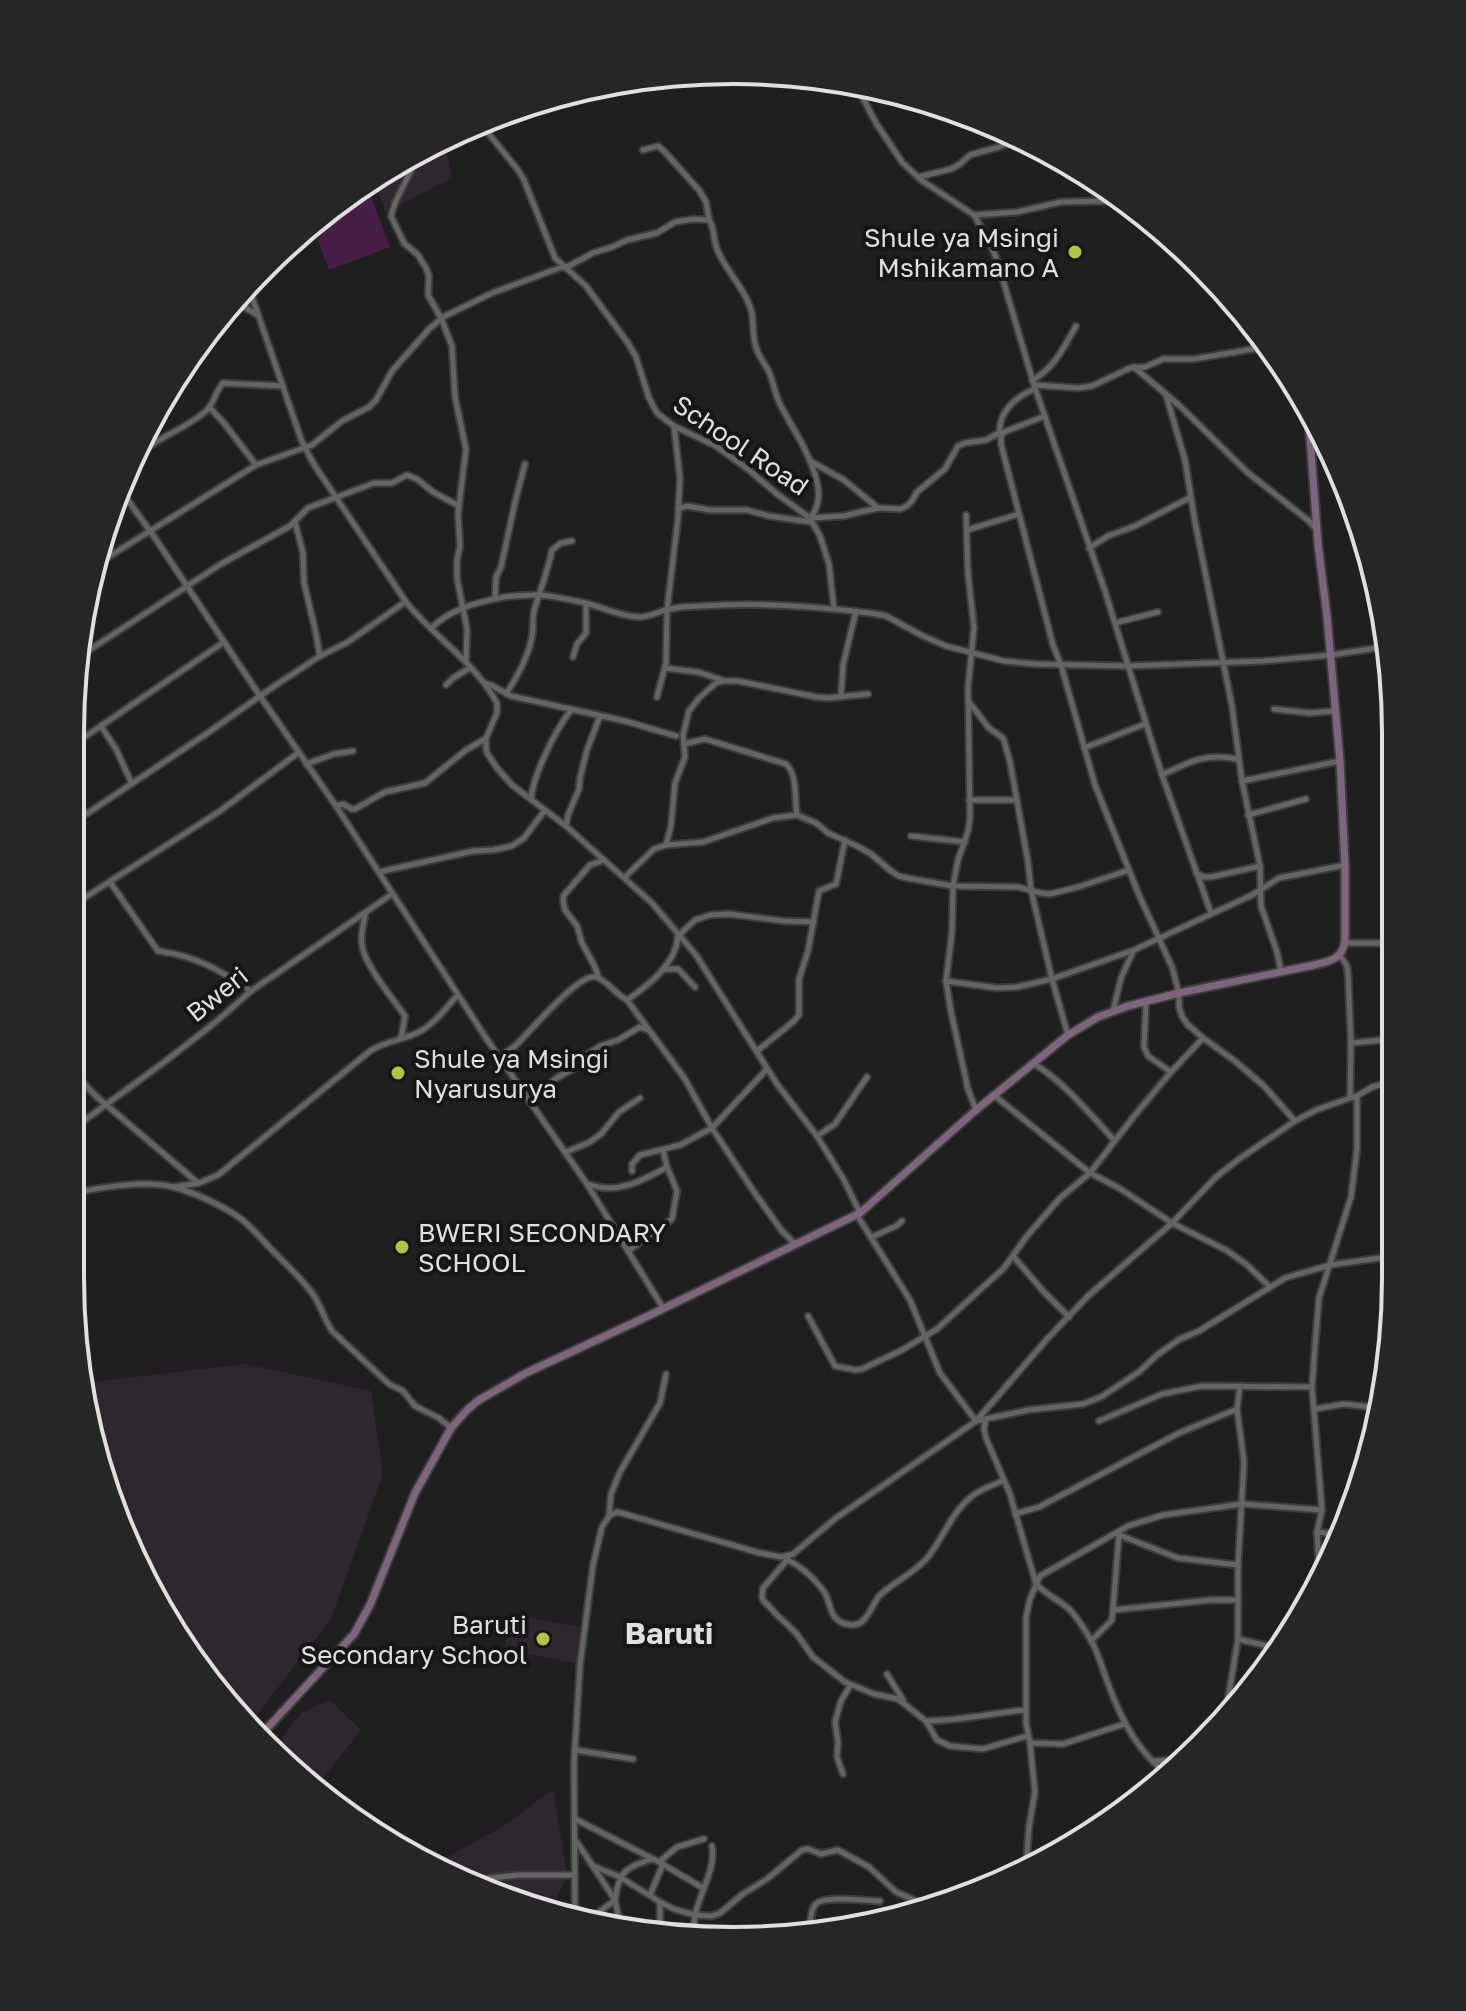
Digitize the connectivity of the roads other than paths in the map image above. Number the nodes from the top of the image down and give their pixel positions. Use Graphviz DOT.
graph roads {
  1 [pos="862,97"];
  2 [pos="487,132"];
  3 [pos="1006,145"];
  4 [pos="643,150"];
  5 [pos="411,170"];
  6 [pos="918,177"];
  7 [pos="1105,201"];
  8 [pos="974,215"];
  9 [pos="709,220"];
  10 [pos="564,268"];
  11 [pos="252,298"];
  12 [pos="244,307"];
  13 [pos="257,314"];
  14 [pos="441,318"];
  15 [pos="1076,326"];
  16 [pos="1256,349"];
  17 [pos="1134,367"];
  18 [pos="1034,385"];
  19 [pos="283,386"];
  20 [pos="1166,395"];
  21 [pos="210,408"];
  22 [pos="1045,416"];
  23 [pos="674,426"];
  24 [pos="1000,434"];
  25 [pos="1310,437"];
  26 [pos="151,445"];
  27 [pos="305,448"];
  28 [pos="809,460"];
  29 [pos="525,464"];
  30 [pos="256,465"];
  31 [pos="1191,497"];
  32 [pos="335,498"];
  33 [pos="127,500"];
  34 [pos="459,506"];
  35 [pos="878,508"];
  36 [pos="678,509"];
  37 [pos="1019,514"];
  38 [pos="966,515"];
  39 [pos="811,520"];
  40 [pos="295,522"];
  41 [pos="966,530"];
  42 [pos="1317,530"];
  43 [pos="151,532"];
  44 [pos="572,541"];
  45 [pos="1089,548"];
  46 [pos="108,557"];
  47 [pos="186,586"];
  48 [pos="539,595"];
  49 [pos="495,599"];
  50 [pos="406,602"];
  51 [pos="586,604"];
  52 [pos="463,608"];
  53 [pos="834,609"];
  54 [pos="667,610"];
  55 [pos="856,611"];
  56 [pos="1158,612"];
  57 [pos="1115,623"];
  58 [pos="431,629"];
  59 [pos="224,642"];
  60 [pos="1376,648"];
  61 [pos="90,650"];
  62 [pos="970,653"];
  63 [pos="1331,655"];
  64 [pos="320,656"];
  65 [pos="573,657"];
  66 [pos="1223,661"];
  67 [pos="468,665"];
  68 [pos="1061,665"];
  69 [pos="1127,666"];
  70 [pos="665,668"];
  71 [pos="723,681"];
  72 [pos="484,683"];
  73 [pos="446,685"];
  74 [pos="506,694"];
  75 [pos="868,694"];
  76 [pos="260,696"];
  77 [pos="657,697"];
  78 [pos="841,697"];
  79 [pos="969,701"];
  80 [pos="571,709"];
  81 [pos="1274,709"];
  82 [pos="1334,711"];
  83 [pos="600,716"];
  84 [pos="1145,724"];
  85 [pos="101,726"];
  86 [pos="676,736"];
  87 [pos="84,738"];
  88 [pos="486,738"];
  89 [pos="684,744"];
  90 [pos="1084,748"];
  91 [pos="353,751"];
  92 [pos="298,753"];
  93 [pos="1238,759"];
  94 [pos="1340,761"];
  95 [pos="306,764"];
  96 [pos="1162,775"];
  97 [pos="1242,781"];
  98 [pos="132,784"];
  99 [pos="1306,799"];
  100 [pos="531,800"];
  101 [pos="969,800"];
  102 [pos="1017,800"];
  103 [pos="336,806"];
  104 [pos="545,810"];
  105 [pos="797,815"];
  106 [pos="1248,815"];
  107 [pos="84,816"];
  108 [pos="566,826"];
  109 [pos="911,836"];
  110 [pos="845,840"];
  111 [pos="965,842"];
  112 [pos="666,845"];
  113 [pos="604,860"];
  114 [pos="1345,865"];
  115 [pos="1260,866"];
  116 [pos="1129,870"];
  117 [pos="379,872"];
  118 [pos="1195,873"];
  119 [pos="625,877"];
  120 [pos="110,882"];
  121 [pos="953,886"];
  122 [pos="1031,890"];
  123 [pos="1260,890"];
  124 [pos="392,894"];
  125 [pos="84,898"];
  126 [pos="365,913"];
  127 [pos="1211,913"];
  128 [pos="814,922"];
  129 [pos="678,936"];
  130 [pos="1160,938"];
  131 [pos="1345,943"];
  132 [pos="1382,943"];
  133 [pos="1134,950"];
  134 [pos="1340,955"];
  135 [pos="663,969"];
  136 [pos="1281,971"];
  137 [pos="599,979"];
  138 [pos="1052,979"];
  139 [pos="946,981"];
  140 [pos="695,987"];
  141 [pos="251,991"];
  142 [pos="1179,993"];
  143 [pos="458,995"];
  144 [pos="627,1000"];
  145 [pos="1146,1001"];
  146 [pos="1113,1011"];
  147 [pos="648,1030"];
  148 [pos="1068,1035"];
  149 [pos="401,1038"];
  150 [pos="1203,1038"];
  151 [pos="1382,1040"];
  152 [pos="1351,1043"];
  153 [pos="757,1051"];
  154 [pos="500,1056"];
  155 [pos="1034,1064"];
  156 [pos="767,1069"];
  157 [pos="1171,1072"];
  158 [pos="867,1077"];
  159 [pos="84,1084"];
  160 [pos="1382,1084"];
  161 [pos="995,1096"];
  162 [pos="1354,1097"];
  163 [pos="640,1098"];
  164 [pos="530,1102"];
  165 [pos="107,1104"];
  166 [pos="976,1110"];
  167 [pos="84,1121"];
  168 [pos="1295,1121"];
  169 [pos="712,1128"];
  170 [pos="817,1136"];
  171 [pos="1114,1140"];
  172 [pos="663,1150"];
  173 [pos="566,1152"];
  174 [pos="667,1167"];
  175 [pos="632,1171"];
  176 [pos="1090,1173"];
  177 [pos="199,1183"];
  178 [pos="587,1184"];
  179 [pos="173,1187"];
  180 [pos="84,1191"];
  181 [pos="859,1214"];
  182 [pos="902,1221"];
  183 [pos="1172,1223"];
  184 [pos="872,1237"];
  185 [pos="795,1244"];
  186 [pos="628,1251"];
  187 [pos="1013,1256"];
  188 [pos="1382,1258"];
  189 [pos="1330,1265"];
  190 [pos="1270,1287"];
  191 [pos="663,1308"];
  192 [pos="808,1316"];
  193 [pos="1069,1317"];
  194 [pos="926,1337"];
  195 [pos="666,1374"];
  196 [pos="1240,1386"];
  197 [pos="1312,1387"];
  198 [pos="1370,1407"];
  199 [pos="1237,1409"];
  200 [pos="1315,1409"];
  201 [pos="986,1419"];
  202 [pos="976,1421"];
  203 [pos="1099,1421"];
  204 [pos="451,1428"];
  205 [pos="1004,1480"];
  206 [pos="1242,1504"];
  207 [pos="1322,1510"];
  208 [pos="1015,1514"];
  209 [pos="609,1516"];
  210 [pos="1317,1532"];
  211 [pos="1120,1533"];
  212 [pos="1330,1534"];
  213 [pos="1318,1557"];
  214 [pos="785,1558"];
  215 [pos="1238,1565"];
  216 [pos="1036,1584"];
  217 [pos="1238,1600"];
  218 [pos="1113,1610"];
  219 [pos="1238,1639"];
  220 [pos="1091,1641"];
  221 [pos="1268,1645"];
  222 [pos="887,1674"];
  223 [pos="850,1686"];
  224 [pos="1228,1697"];
  225 [pos="906,1704"];
  226 [pos="1026,1710"];
  227 [pos="926,1721"];
  228 [pos="1124,1724"];
  229 [pos="266,1729"];
  230 [pos="1029,1740"];
  231 [pos="575,1750"];
  232 [pos="633,1759"];
  233 [pos="1167,1760"];
  234 [pos="1152,1761"];
  235 [pos="1159,1767"];
  236 [pos="843,1774"];
  237 [pos="575,1819"];
  238 [pos="704,1839"];
  239 [pos="576,1840"];
  240 [pos="712,1846"];
  241 [pos="1027,1856"];
  242 [pos="658,1861"];
  243 [pos="593,1866"];
  244 [pos="575,1875"];
  245 [pos="620,1877"];
  246 [pos="489,1879"];
  247 [pos="703,1888"];
  248 [pos="650,1895"];
  249 [pos="615,1900"];
  250 [pos="880,1901"];
  251 [pos="916,1901"];
  252 [pos="660,1902"];
  253 [pos="575,1907"];
  254 [pos="598,1913"];
  255 [pos="695,1915"];
  256 [pos="618,1917"];
  257 [pos="660,1922"];
  258 [pos="811,1922"];
  259 [pos="694,1926"];
  1 -- 6 [label="street"];
  2 -- 10 [label="street, School Road"];
  3 -- 6 [label="street"];
  4 -- 9 [label="street"];
  5 -- 14 [label="street"];
  6 -- 8 [label="street"];
  7 -- 8 [label="street"];
  8 -- 18 [label="street"];
  9 -- 10 [label="street"];
  9 -- 28 [label="street"];
  10 -- 14 [label="street"];
  10 -- 23 [label="street, School Road"];
  11 -- 13 [label="street"];
  12 -- 13 [label="street"];
  13 -- 19 [label="street"];
  14 -- 27 [label="street"];
  14 -- 34 [label="street"];
  15 -- 18 [label="street"];
  16 -- 17 [label="street"];
  17 -- 18 [label="street"];
  17 -- 20 [label="street"];
  18 -- 22 [label="street"];
  18 -- 24 [label="street"];
  19 -- 21 [label="street"];
  19 -- 27 [label="street"];
  20 -- 31 [label="street"];
  20 -- 42 [label="street"];
  21 -- 26 [label="street"];
  21 -- 30 [label="street"];
  22 -- 24 [label="street"];
  22 -- 45 [label="street"];
  23 -- 36 [label="street"];
  23 -- 39 [label="street, School Road"];
  24 -- 35 [label="street"];
  24 -- 37 [label="street"];
  25 -- 42 [label="street"];
  27 -- 30 [label="street"];
  27 -- 32 [label="street"];
  28 -- 35 [label="street"];
  28 -- 39 [label="street"];
  29 -- 49 [label="street"];
  30 -- 43 [label="street"];
  31 -- 45 [label="street"];
  31 -- 66 [label="street"];
  32 -- 34 [label="street"];
  32 -- 40 [label="street"];
  32 -- 50 [label="street"];
  33 -- 43 [label="street"];
  34 -- 52 [label="street"];
  35 -- 39 [label="street"];
  36 -- 39 [label="street"];
  36 -- 54 [label="street"];
  37 -- 41 [label="street"];
  37 -- 68 [label="street"];
  38 -- 41 [label="street"];
  39 -- 53 [label="street, School Road"];
  40 -- 47 [label="street"];
  40 -- 64 [label="street"];
  41 -- 62 [label="street"];
  42 -- 63 [label="street"];
  43 -- 46 [label="street"];
  43 -- 47 [label="street"];
  44 -- 48 [label="street"];
  45 -- 57 [label="street"];
  47 -- 59 [label="street"];
  47 -- 61 [label="street"];
  48 -- 49 [label="street"];
  48 -- 51 [label="street"];
  48 -- 74 [label="street"];
  49 -- 52 [label="street"];
  50 -- 58 [label="street"];
  50 -- 64 [label="street"];
  51 -- 54 [label="street"];
  51 -- 65 [label="street"];
  52 -- 58 [label="street"];
  52 -- 67 [label="street"];
  53 -- 54 [label="street"];
  53 -- 55 [label="street"];
  54 -- 70 [label="street"];
  55 -- 62 [label="street"];
  55 -- 78 [label="street"];
  56 -- 57 [label="street"];
  57 -- 69 [label="street"];
  58 -- 67 [label="street"];
  59 -- 76 [label="street"];
  59 -- 85 [label="street"];
  60 -- 63 [label="street"];
  62 -- 68 [label="street"];
  62 -- 79 [label="street"];
  63 -- 66 [label="street"];
  63 -- 82 [label="street"];
  64 -- 76 [label="street"];
  66 -- 69 [label="street"];
  66 -- 93 [label="street"];
  67 -- 72 [label="street"];
  67 -- 73 [label="street"];
  68 -- 69 [label="street"];
  68 -- 90 [label="street"];
  69 -- 84 [label="street"];
  70 -- 71 [label="street"];
  70 -- 77 [label="street"];
  71 -- 78 [label="street"];
  71 -- 89 [label="street"];
  72 -- 74 [label="street"];
  72 -- 88 [label="street"];
  74 -- 80 [label="street"];
  75 -- 78 [label="street"];
  76 -- 92 [label="street"];
  76 -- 98 [label="street"];
  79 -- 101 [label="street"];
  79 -- 102 [label="street"];
  80 -- 83 [label="street"];
  80 -- 100 [label="street"];
  81 -- 82 [label="street"];
  82 -- 94 [label="street"];
  83 -- 86 [label="street"];
  83 -- 108 [label="street"];
  84 -- 90 [label="street"];
  84 -- 96 [label="street"];
  85 -- 87 [label="street"];
  85 -- 98 [label="street"];
  88 -- 100 [label="street"];
  88 -- 103 [label="street"];
  89 -- 105 [label="street"];
  89 -- 112 [label="street"];
  90 -- 116 [label="street"];
  91 -- 95 [label="street"];
  92 -- 95 [label="street"];
  92 -- 120 [label="street"];
  93 -- 96 [label="street"];
  93 -- 97 [label="street"];
  94 -- 97 [label="street"];
  94 -- 114 [label="street"];
  95 -- 103 [label="street"];
  96 -- 118 [label="street"];
  97 -- 106 [label="street"];
  98 -- 107 [label="street"];
  99 -- 106 [label="street"];
  100 -- 104 [label="street"];
  101 -- 102 [label="street"];
  101 -- 111 [label="street"];
  102 -- 122 [label="street"];
  103 -- 117 [label="street"];
  104 -- 108 [label="street"];
  104 -- 117 [label="street"];
  105 -- 110 [label="street"];
  105 -- 112 [label="street"];
  106 -- 115 [label="street"];
  108 -- 113 [label="street"];
  109 -- 111 [label="street"];
  110 -- 121 [label="street"];
  110 -- 128 [label="street"];
  111 -- 121 [label="street"];
  112 -- 119 [label="street"];
  113 -- 119 [label="street"];
  113 -- 137 [label="street"];
  114 -- 123 [label="street"];
  114 -- 131 [label="street"];
  115 -- 118 [label="street"];
  115 -- 123 [label="street"];
  116 -- 122 [label="street"];
  116 -- 130 [label="street"];
  117 -- 124 [label="street"];
  118 -- 127 [label="street"];
  119 -- 129 [label="street"];
  120 -- 125 [label="street"];
  120 -- 141 [label="street"];
  121 -- 122 [label="street"];
  121 -- 139 [label="street"];
  122 -- 138 [label="street"];
  123 -- 127 [label="street"];
  123 -- 136 [label="street"];
  124 -- 126 [label="street, Bweri"];
  124 -- 143 [label="street"];
  126 -- 141 [label="street, Bweri"];
  126 -- 149 [label="street"];
  127 -- 130 [label="street"];
  128 -- 129 [label="street"];
  128 -- 153 [label="street"];
  129 -- 135 [label="street"];
  129 -- 153 [label="street"];
  130 -- 133 [label="street"];
  130 -- 142 [label="street"];
  131 -- 132 [label="street"];
  131 -- 134 [label="street"];
  133 -- 138 [label="street"];
  133 -- 146 [label="street"];
  134 -- 136 [label="street"];
  134 -- 152 [label="street"];
  135 -- 140 [label="street"];
  135 -- 144 [label="street"];
  136 -- 142 [label="street"];
  137 -- 144 [label="street"];
  137 -- 154 [label="street"];
  138 -- 139 [label="street"];
  138 -- 148 [label="street"];
  139 -- 166 [label="street"];
  141 -- 165 [label="street, Bweri"];
  142 -- 145 [label="street"];
  142 -- 150 [label="street"];
  143 -- 149 [label="street"];
  143 -- 154 [label="street"];
  144 -- 147 [label="street"];
  145 -- 146 [label="street"];
  145 -- 157 [label="street"];
  146 -- 148 [label="street"];
  147 -- 164 [label="street"];
  147 -- 169 [label="street"];
  148 -- 155 [label="street"];
  149 -- 177 [label="street"];
  150 -- 157 [label="street"];
  150 -- 168 [label="street"];
  151 -- 152 [label="street"];
  152 -- 162 [label="street"];
  153 -- 156 [label="street"];
  154 -- 164 [label="street"];
  155 -- 161 [label="street"];
  155 -- 171 [label="street"];
  156 -- 169 [label="street"];
  156 -- 170 [label="street"];
  157 -- 171 [label="street"];
  158 -- 170 [label="street"];
  159 -- 165 [label="street"];
  160 -- 162 [label="street"];
  161 -- 166 [label="street"];
  161 -- 176 [label="street"];
  162 -- 168 [label="street"];
  162 -- 189 [label="street"];
  163 -- 173 [label="street"];
  164 -- 173 [label="street"];
  165 -- 167 [label="street, Bweri"];
  165 -- 177 [label="street"];
  166 -- 181 [label="street"];
  168 -- 183 [label="street"];
  169 -- 172 [label="street"];
  169 -- 185 [label="street"];
  170 -- 181 [label="street"];
  171 -- 176 [label="street"];
  172 -- 174 [label="street"];
  172 -- 175 [label="street"];
  173 -- 178 [label="street"];
  174 -- 178 [label="street"];
  174 -- 186 [label="street"];
  176 -- 183 [label="street"];
  176 -- 187 [label="street"];
  177 -- 179 [label="street"];
  178 -- 186 [label="street"];
  179 -- 180 [label="street"];
  179 -- 204 [label="street"];
  181 -- 184 [label="street"];
  181 -- 185 [label="street"];
  182 -- 184 [label="street"];
  183 -- 190 [label="street"];
  183 -- 193 [label="street"];
  184 -- 194 [label="street"];
  185 -- 191 [label="street"];
  186 -- 191 [label="street"];
  187 -- 193 [label="street"];
  187 -- 194 [label="street"];
  188 -- 189 [label="street"];
  189 -- 190 [label="street"];
  189 -- 197 [label="street"];
  190 -- 201 [label="street"];
  191 -- 204 [label="street"];
  192 -- 194 [label="street"];
  193 -- 202 [label="street"];
  194 -- 202 [label="street"];
  195 -- 209 [label="street"];
  196 -- 197 [label="street"];
  196 -- 199 [label="street"];
  196 -- 203 [label="street"];
  197 -- 200 [label="street"];
  198 -- 200 [label="street"];
  199 -- 206 [label="street"];
  199 -- 208 [label="street"];
  200 -- 207 [label="street"];
  201 -- 202 [label="street"];
  201 -- 205 [label="street"];
  202 -- 214 [label="street"];
  204 -- 229 [label="street"];
  205 -- 208 [label="street"];
  205 -- 214 [label="street"];
  206 -- 207 [label="street"];
  206 -- 211 [label="street"];
  206 -- 215 [label="street"];
  207 -- 210 [label="street"];
  208 -- 216 [label="street"];
  209 -- 214 [label="street"];
  209 -- 231 [label="street"];
  210 -- 212 [label="street"];
  210 -- 213 [label="street"];
  211 -- 215 [label="street"];
  211 -- 216 [label="street"];
  211 -- 218 [label="street"];
  214 -- 223 [label="street"];
  215 -- 217 [label="street"];
  216 -- 220 [label="street"];
  216 -- 226 [label="street"];
  217 -- 218 [label="street"];
  217 -- 219 [label="street"];
  218 -- 220 [label="street"];
  219 -- 221 [label="street"];
  219 -- 224 [label="street"];
  220 -- 228 [label="street"];
  222 -- 225 [label="street"];
  223 -- 225 [label="street"];
  223 -- 236 [label="street"];
  225 -- 227 [label="street"];
  226 -- 227 [label="street"];
  226 -- 230 [label="street"];
  227 -- 230 [label="street"];
  228 -- 230 [label="street"];
  228 -- 234 [label="street"];
  230 -- 241 [label="street"];
  231 -- 232 [label="street"];
  231 -- 237 [label="street"];
  233 -- 234 [label="street"];
  234 -- 235 [label="street"];
  237 -- 239 [label="street"];
  237 -- 242 [label="street"];
  238 -- 242 [label="street"];
  239 -- 243 [label="street"];
  239 -- 244 [label="street"];
  240 -- 247 [label="street"];
  242 -- 245 [label="street"];
  242 -- 247 [label="street"];
  242 -- 248 [label="street"];
  243 -- 245 [label="street"];
  243 -- 249 [label="street"];
  244 -- 246 [label="street"];
  244 -- 253 [label="street"];
  245 -- 248 [label="street"];
  245 -- 249 [label="street"];
  247 -- 255 [label="street"];
  248 -- 252 [label="street"];
  249 -- 254 [label="street"];
  249 -- 256 [label="street"];
  250 -- 258 [label="street"];
  251 -- 255 [label="street"];
  252 -- 255 [label="street"];
  252 -- 257 [label="street"];
  255 -- 259 [label="street"];
}
